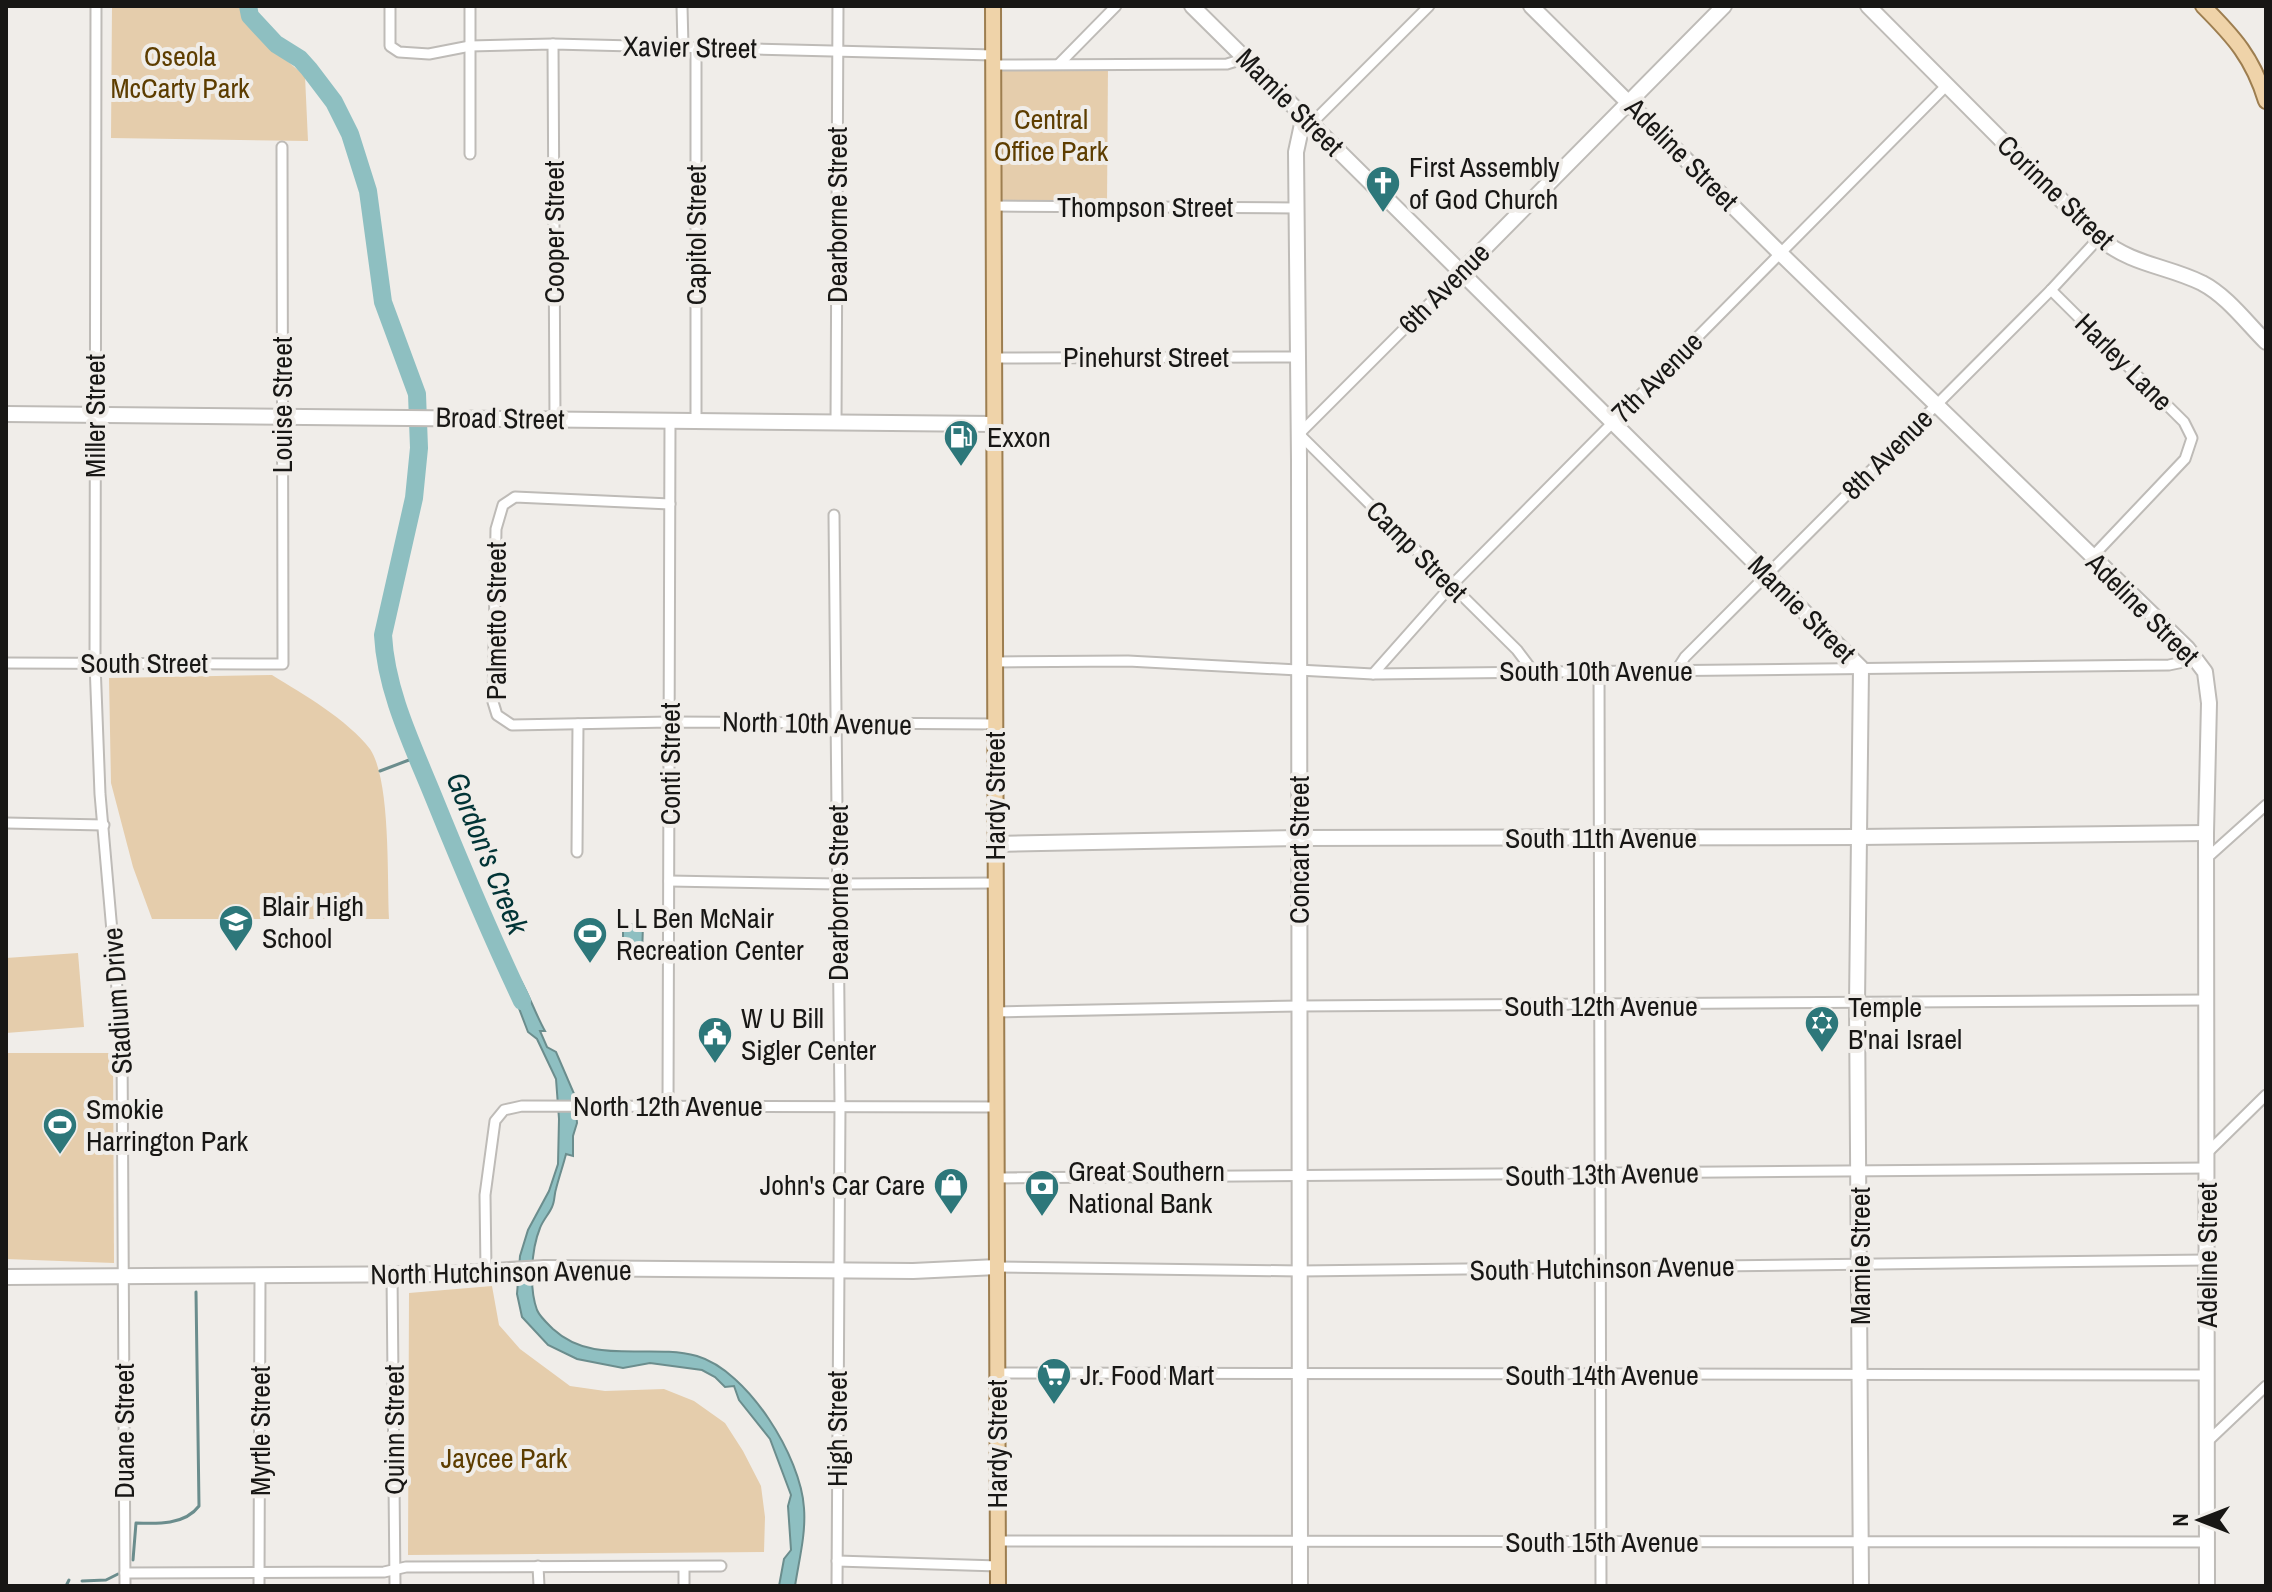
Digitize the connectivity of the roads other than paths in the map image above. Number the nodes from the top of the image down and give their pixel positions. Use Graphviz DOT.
graph roads {
  1 [pos="96,6"];
  2 [pos="390,6"];
  3 [pos="470,6"];
  4 [pos="682,6"];
  5 [pos="838,6"];
  6 [pos="993,6"];
  7 [pos="1116,6"];
  8 [pos="1192,6"];
  9 [pos="1429,6"];
  10 [pos="1531,6"];
  11 [pos="1724,6"];
  12 [pos="1868,6"];
  13 [pos="2203,6"];
  14 [pos="553,44"];
  15 [pos="470,46"];
  16 [pos="683,47"];
  17 [pos="696,47"];
  18 [pos="838,50"];
  19 [pos="1246,58"];
  20 [pos="993,60"];
  21 [pos="1059,64"];
  22 [pos="2262,80"];
  23 [pos="1947,85"];
  24 [pos="2266,101"];
  25 [pos="1630,102"];
  26 [pos="1308,119"];
  27 [pos="282,147"];
  28 [pos="470,154"];
  29 [pos="993,206"];
  30 [pos="1296,208"];
  31 [pos="2099,238"];
  32 [pos="1780,253"];
  33 [pos="1460,273"];
  34 [pos="2051,290"];
  35 [pos="2266,342"];
  36 [pos="1298,357"];
  37 [pos="994,358"];
  38 [pos="1936,405"];
  39 [pos="6,414"];
  40 [pos="94,415"];
  41 [pos="283,417"];
  42 [pos="555,419"];
  43 [pos="670,422"];
  44 [pos="1612,422"];
  45 [pos="696,423"];
  46 [pos="836,424"];
  47 [pos="994,424"];
  48 [pos="1299,434"];
  49 [pos="670,504"];
  50 [pos="834,515"];
  51 [pos="2092,557"];
  52 [pos="1768,574"];
  53 [pos="1451,586"];
  54 [pos="2198,659"];
  55 [pos="995,662"];
  56 [pos="6,663"];
  57 [pos="95,663"];
  58 [pos="283,664"];
  59 [pos="1861,668"];
  60 [pos="1599,669"];
  61 [pos="1532,670"];
  62 [pos="1298,671"];
  63 [pos="1676,671"];
  64 [pos="1373,674"];
  65 [pos="497,715"];
  66 [pos="670,722"];
  67 [pos="578,724"];
  68 [pos="995,724"];
  69 [pos="838,725"];
  70 [pos="2266,805"];
  71 [pos="6,823"];
  72 [pos="104,825"];
  73 [pos="2206,833"];
  74 [pos="1859,837"];
  75 [pos="1299,838"];
  76 [pos="1601,838"];
  77 [pos="995,844"];
  78 [pos="577,852"];
  79 [pos="2207,858"];
  80 [pos="669,881"];
  81 [pos="996,883"];
  82 [pos="838,884"];
  83 [pos="2206,1000"];
  84 [pos="1857,1004"];
  85 [pos="1299,1006"];
  86 [pos="1601,1006"];
  87 [pos="996,1012"];
  88 [pos="2266,1095"];
  89 [pos="668,1106"];
  90 [pos="840,1106"];
  91 [pos="996,1107"];
  92 [pos="2207,1160"];
  93 [pos="1860,1170"];
  94 [pos="1601,1175"];
  95 [pos="1299,1177"];
  96 [pos="997,1178"];
  97 [pos="2207,1260"];
  98 [pos="1860,1264"];
  99 [pos="997,1267"];
  100 [pos="1602,1268"];
  101 [pos="492,1269"];
  102 [pos="838,1271"];
  103 [pos="1300,1271"];
  104 [pos="392,1274"];
  105 [pos="260,1275"];
  106 [pos="123,1276"];
  107 [pos="6,1277"];
  108 [pos="997,1373"];
  109 [pos="1300,1374"];
  110 [pos="1602,1375"];
  111 [pos="2207,1375"];
  112 [pos="1861,1376"];
  113 [pos="2266,1386"];
  114 [pos="2207,1442"];
  115 [pos="1300,1540"];
  116 [pos="998,1541"];
  117 [pos="1861,1542"];
  118 [pos="2207,1542"];
  119 [pos="1602,1543"];
  120 [pos="837,1561"];
  121 [pos="538,1566"];
  122 [pos="721,1566"];
  123 [pos="998,1566"];
  124 [pos="684,1567"];
  125 [pos="395,1570"];
  126 [pos="125,1573"];
  127 [pos="260,1573"];
  128 [pos="125,1586"];
  129 [pos="259,1586"];
  130 [pos="395,1586"];
  131 [pos="539,1586"];
  132 [pos="684,1586"];
  133 [pos="837,1586"];
  134 [pos="998,1586"];
  135 [pos="1300,1586"];
  136 [pos="1601,1586"];
  137 [pos="1861,1586"];
  138 [pos="2207,1586"];
  1 -- 40 [label="street, Miller Street"];
  2 -- 15 [label="street, Xavier Street"];
  3 -- 15 [label="street"];
  4 -- 16 [label="street"];
  5 -- 18 [label="street, Dearborne Street"];
  6 -- 20 [label="main road, Hardy Street"];
  7 -- 21 [label="street"];
  8 -- 19 [label="street, Mamie Street"];
  9 -- 26 [label="street"];
  10 -- 25 [label="street, Adeline Street"];
  11 -- 25 [label="street, 6th Avenue"];
  12 -- 23 [label="street, Corinne Street"];
  13 -- 22 [label="main road"];
  14 -- 15 [label="street, Xavier Street"];
  14 -- 16 [label="street, Xavier Street"];
  14 -- 42 [label="street, Cooper Street"];
  15 -- 28 [label="street"];
  16 -- 17 [label="street, Xavier Street"];
  17 -- 18 [label="street, Xavier Street"];
  17 -- 45 [label="street, Capitol Street"];
  18 -- 20 [label="street, Xavier Street"];
  18 -- 46 [label="street, Dearborne Street"];
  19 -- 21 [label="street, Xavier Street"];
  19 -- 26 [label="street, Mamie Street"];
  20 -- 21 [label="street, Xavier Street"];
  20 -- 29 [label="main road, Hardy Street"];
  22 -- 24 [label="main road"];
  23 -- 31 [label="street, Corinne Street"];
  23 -- 32 [label="street, 7th Avenue"];
  25 -- 32 [label="street, Adeline Street"];
  25 -- 33 [label="street, 6th Avenue"];
  26 -- 30 [label="street, Concart Street"];
  26 -- 33 [label="street, Mamie Street"];
  27 -- 41 [label="street, Louise Street"];
  29 -- 30 [label="street, Thompson Street"];
  29 -- 37 [label="main road, Hardy Street"];
  30 -- 36 [label="street, Concart Street"];
  31 -- 34 [label="street, 8th Avenue"];
  31 -- 35 [label="street, Corinne Street"];
  32 -- 38 [label="street, Adeline Street"];
  32 -- 44 [label="street, 7th Avenue"];
  33 -- 44 [label="street, Mamie Street"];
  33 -- 48 [label="street, 6th Avenue"];
  34 -- 38 [label="street, 8th Avenue"];
  34 -- 51 [label="street, Harley Lane"];
  36 -- 37 [label="street, Pinehurst Street"];
  36 -- 48 [label="street, Concart Street"];
  37 -- 47 [label="main road, Hardy Street"];
  38 -- 51 [label="street, Adeline Street"];
  38 -- 52 [label="street, 8th Avenue"];
  39 -- 40 [label="street, Broad Street"];
  40 -- 41 [label="street, Broad Street"];
  40 -- 57 [label="street, Miller Street"];
  41 -- 42 [label="street, Broad Street"];
  41 -- 58 [label="street, Louise Street"];
  42 -- 43 [label="street, Broad Street"];
  43 -- 45 [label="street, Broad Street"];
  43 -- 49 [label="street, Conti Street"];
  44 -- 52 [label="street, Mamie Street"];
  44 -- 53 [label="street, 7th Avenue"];
  45 -- 46 [label="street, Broad Street"];
  46 -- 47 [label="street, Broad Street"];
  47 -- 55 [label="main road, Hardy Street"];
  48 -- 53 [label="street, Camp Street"];
  48 -- 62 [label="street, Concart Street"];
  49 -- 65 [label="street, Palmetto Street"];
  49 -- 66 [label="street, Conti Street"];
  50 -- 69 [label="street, Dearborne Street"];
  51 -- 54 [label="street, Adeline Street"];
  52 -- 59 [label="street, Mamie Street"];
  52 -- 63 [label="street, 8th Avenue"];
  53 -- 61 [label="street, Camp Street"];
  53 -- 64 [label="street, 7th Avenue"];
  54 -- 59 [label="street, South 10th Avenue"];
  54 -- 73 [label="street, Adeline Street"];
  55 -- 62 [label="street, South 10th Avenue"];
  55 -- 68 [label="main road, Hardy Street"];
  56 -- 57 [label="street, South Street"];
  57 -- 58 [label="street, South Street"];
  57 -- 72 [label="street, Miller Street"];
  59 -- 63 [label="street, South 10th Avenue"];
  59 -- 74 [label="street, Mamie Street"];
  60 -- 61 [label="street, South 10th Avenue"];
  60 -- 63 [label="street, South 10th Avenue"];
  60 -- 76 [label="street"];
  61 -- 64 [label="street, South 10th Avenue"];
  62 -- 64 [label="street, South 10th Avenue"];
  62 -- 75 [label="street, Concart Street"];
  65 -- 67 [label="street, North 10th Avenue"];
  66 -- 67 [label="street, North 10th Avenue"];
  66 -- 69 [label="street, North 10th Avenue"];
  66 -- 80 [label="street, Conti Street"];
  67 -- 78 [label="street"];
  68 -- 69 [label="street, North 10th Avenue"];
  68 -- 77 [label="main road, Hardy Street"];
  69 -- 82 [label="street, Dearborne Street"];
  70 -- 79 [label="street"];
  71 -- 72 [label="street"];
  72 -- 106 [label="street, Stadium Drive"];
  73 -- 74 [label="street, South 11th Avenue"];
  73 -- 79 [label="street, Adeline Street"];
  74 -- 76 [label="street, South 11th Avenue"];
  74 -- 84 [label="street, Mamie Street"];
  75 -- 76 [label="street, South 11th Avenue"];
  75 -- 77 [label="street, South 11th Avenue"];
  75 -- 85 [label="street, Concart Street"];
  76 -- 86 [label="street"];
  77 -- 81 [label="main road, Hardy Street"];
  79 -- 83 [label="street, Adeline Street"];
  80 -- 82 [label="street"];
  80 -- 89 [label="street, Conti Street"];
  81 -- 82 [label="street"];
  81 -- 87 [label="main road, Hardy Street"];
  82 -- 90 [label="street, Dearborne Street"];
  83 -- 84 [label="street, South 12th Avenue"];
  83 -- 92 [label="street, Adeline Street"];
  84 -- 86 [label="street, South 12th Avenue"];
  84 -- 93 [label="street, Mamie Street"];
  85 -- 86 [label="street, South 12th Avenue"];
  85 -- 87 [label="street, South 12th Avenue"];
  85 -- 95 [label="street, Concart Street"];
  86 -- 94 [label="street"];
  87 -- 91 [label="main road, Hardy Street"];
  88 -- 92 [label="street"];
  89 -- 90 [label="street, North 12th Avenue"];
  89 -- 101 [label="street, North 12th Avenue"];
  90 -- 91 [label="street, North 12th Avenue"];
  90 -- 102 [label="street, Dearborne Street"];
  91 -- 96 [label="main road, Hardy Street"];
  92 -- 93 [label="street, South 13th Avenue"];
  92 -- 97 [label="street, Adeline Street"];
  93 -- 94 [label="street, South 13th Avenue"];
  93 -- 98 [label="street, Mamie Street"];
  94 -- 95 [label="street, South 13th Avenue"];
  94 -- 100 [label="street"];
  95 -- 96 [label="street, South 13th Avenue"];
  95 -- 103 [label="street, Concart Street"];
  96 -- 99 [label="main road, Hardy Street"];
  97 -- 98 [label="street, South Hutchinson Avenue"];
  97 -- 111 [label="street, Adeline Street"];
  98 -- 100 [label="street, South Hutchinson Avenue"];
  98 -- 112 [label="street, Mamie Street"];
  99 -- 102 [label="street, North Hutchinson Avenue"];
  99 -- 103 [label="street, South Hutchinson Avenue"];
  99 -- 108 [label="main road, Hardy Street"];
  100 -- 103 [label="street, South Hutchinson Avenue"];
  100 -- 110 [label="street"];
  101 -- 102 [label="street, North Hutchinson Avenue"];
  101 -- 104 [label="street, North Hutchinson Avenue"];
  102 -- 120 [label="street, High Street"];
  103 -- 109 [label="street, Concart Street"];
  104 -- 105 [label="street, North Hutchinson Avenue"];
  104 -- 125 [label="street, Quinn Street"];
  105 -- 106 [label="street, North Hutchinson Avenue"];
  105 -- 127 [label="street, Myrtle Street"];
  106 -- 107 [label="street, North Hutchinson Avenue"];
  106 -- 126 [label="street, Duane Street"];
  108 -- 109 [label="street, South 14th Avenue"];
  108 -- 116 [label="main road, Hardy Street"];
  109 -- 110 [label="street, South 14th Avenue"];
  109 -- 115 [label="street, Concart Street"];
  110 -- 112 [label="street, South 14th Avenue"];
  110 -- 119 [label="street"];
  111 -- 112 [label="street, South 14th Avenue"];
  111 -- 114 [label="street, Adeline Street"];
  112 -- 117 [label="street, Mamie Street"];
  113 -- 114 [label="street"];
  114 -- 118 [label="street, Adeline Street"];
  115 -- 116 [label="street, South 15th Avenue"];
  115 -- 119 [label="street, South 15th Avenue"];
  115 -- 135 [label="street, Concart Street"];
  116 -- 123 [label="main road, Hardy Street"];
  117 -- 118 [label="street, South 15th Avenue"];
  117 -- 119 [label="street, South 15th Avenue"];
  117 -- 137 [label="street, Mamie Street"];
  118 -- 138 [label="street, Adeline Street"];
  119 -- 136 [label="street"];
  120 -- 123 [label="street"];
  120 -- 133 [label="street, High Street"];
  121 -- 124 [label="street"];
  121 -- 125 [label="street"];
  121 -- 131 [label="street"];
  122 -- 124 [label="street"];
  123 -- 134 [label="main road, Hardy Street"];
  124 -- 132 [label="street"];
  125 -- 127 [label="street"];
  125 -- 130 [label="street, Quinn Street"];
  126 -- 127 [label="street"];
  126 -- 128 [label="street, Duane Street"];
  127 -- 129 [label="street, Myrtle Street"];
}
